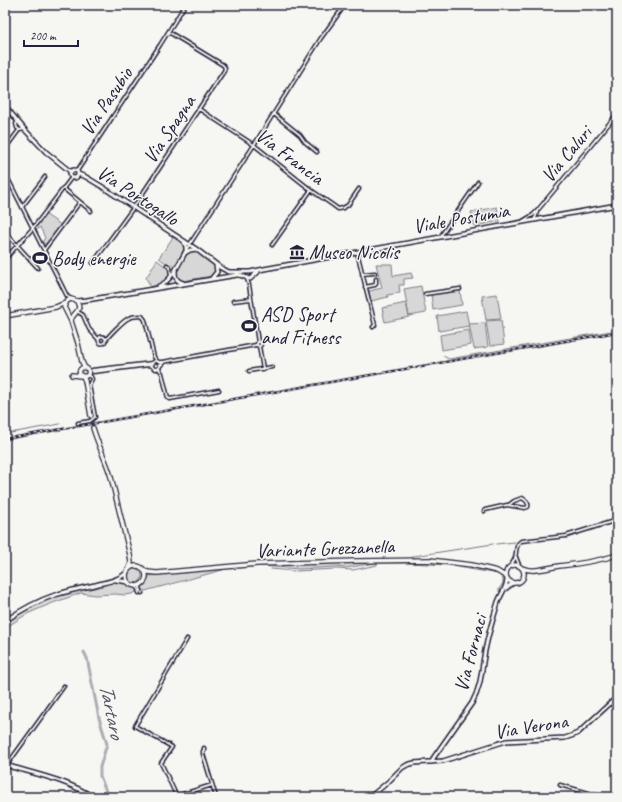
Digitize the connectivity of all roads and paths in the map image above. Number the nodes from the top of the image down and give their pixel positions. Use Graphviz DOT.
graph roads {
  1 [pos="185,5"];
  2 [pos="345,5"];
  3 [pos="167,34"];
  4 [pos="5,106"];
  5 [pos="199,109"];
  6 [pos="274,114"];
  7 [pos="617,114"];
  8 [pos="18,121"];
  9 [pos="24,129"];
  10 [pos="19,130"];
  11 [pos="254,145"];
  12 [pos="5,149"];
  13 [pos="316,152"];
  14 [pos="71,172"];
  15 [pos="5,173"];
  16 [pos="77,173"];
  17 [pos="45,177"];
  18 [pos="72,177"];
  19 [pos="478,182"];
  20 [pos="63,188"];
  21 [pos="359,189"];
  22 [pos="311,190"];
  23 [pos="80,202"];
  24 [pos="617,205"];
  25 [pos="22,207"];
  26 [pos="133,208"];
  27 [pos="91,211"];
  28 [pos="537,212"];
  29 [pos="533,215"];
  30 [pos="543,218"];
  31 [pos="534,220"];
  32 [pos="523,222"];
  33 [pos="33,228"];
  34 [pos="5,232"];
  35 [pos="440,237"];
  36 [pos="192,240"];
  37 [pos="183,241"];
  38 [pos="189,245"];
  39 [pos="272,245"];
  40 [pos="17,246"];
  41 [pos="196,249"];
  42 [pos="44,250"];
  43 [pos="185,252"];
  44 [pos="358,252"];
  45 [pos="6,257"];
  46 [pos="94,263"];
  47 [pos="215,264"];
  48 [pos="167,265"];
  49 [pos="38,268"];
  50 [pos="264,269"];
  51 [pos="175,271"];
  52 [pos="242,272"];
  53 [pos="249,273"];
  54 [pos="375,273"];
  55 [pos="362,274"];
  56 [pos="171,277"];
  57 [pos="249,278"];
  58 [pos="211,279"];
  59 [pos="376,279"];
  60 [pos="184,283"];
  61 [pos="365,287"];
  62 [pos="150,289"];
  63 [pos="460,289"];
  64 [pos="66,294"];
  65 [pos="425,294"];
  66 [pos="71,299"];
  67 [pos="251,299"];
  68 [pos="87,300"];
  69 [pos="77,301"];
  70 [pos="233,301"];
  71 [pos="65,303"];
  72 [pos="56,307"];
  73 [pos="79,307"];
  74 [pos="64,309"];
  75 [pos="68,313"];
  76 [pos="76,313"];
  77 [pos="5,316"];
  78 [pos="71,321"];
  79 [pos="373,327"];
  80 [pos="105,338"];
  81 [pos="99,339"];
  82 [pos="258,346"];
  83 [pos="154,357"];
  84 [pos="158,361"];
  85 [pos="164,362"];
  86 [pos="153,364"];
  87 [pos="160,366"];
  88 [pos="272,367"];
  89 [pos="157,369"];
  90 [pos="263,369"];
  91 [pos="92,371"];
  92 [pos="161,371"];
  93 [pos="249,372"];
  94 [pos="84,373"];
  95 [pos="219,390"];
  96 [pos="92,416"];
  97 [pos="78,423"];
  98 [pos="94,428"];
  99 [pos="509,505"];
  100 [pos="484,512"];
  101 [pos="617,520"];
  102 [pos="130,555"];
  103 [pos="617,555"];
  104 [pos="516,556"];
  105 [pos="512,564"];
  106 [pos="137,566"];
  107 [pos="520,566"];
  108 [pos="129,568"];
  109 [pos="507,568"];
  110 [pos="493,570"];
  111 [pos="536,570"];
  112 [pos="144,571"];
  113 [pos="126,573"];
  114 [pos="157,573"];
  115 [pos="506,577"];
  116 [pos="524,577"];
  117 [pos="145,578"];
  118 [pos="112,581"];
  119 [pos="128,582"];
  120 [pos="513,583"];
  121 [pos="141,584"];
  122 [pos="135,585"];
  123 [pos="504,590"];
  124 [pos="5,621"];
  125 [pos="186,639"];
  126 [pos="64,686"];
  127 [pos="617,697"];
  128 [pos="204,748"];
  129 [pos="432,762"];
  130 [pos="6,764"];
  131 [pos="212,785"];
  132 [pos="560,785"];
  133 [pos="177,796"];
  134 [pos="93,797"];
  135 [pos="216,797"];
  136 [pos="370,797"];
  137 [pos="603,797"];
  1 -- 3 [label="street, Via Pasubio"];
  2 -- 6 [label="street"];
  3 -- 5 [label="street, Via Spagna"];
  3 -- 16 [label="street, Via Pasubio"];
  4 -- 8 [label="main road, Via Portogallo"];
  5 -- 11 [label="street, Via Francia"];
  5 -- 26 [label="street, Via Spagna"];
  6 -- 11 [label="street"];
  6 -- 13 [label="street"];
  7 -- 28 [label="street, Via Caluri"];
  8 -- 9 [label="main road, Via Portogallo"];
  8 -- 10 [label="street"];
  9 -- 10 [label="street"];
  9 -- 14 [label="main road, Via Portogallo"];
  10 -- 12 [label="street"];
  11 -- 22 [label="street, Via Francia"];
  11 -- 36 [label="street"];
  14 -- 16 [label="main road"];
  14 -- 18 [label="main road"];
  15 -- 25 [label="street"];
  16 -- 18 [label="main road"];
  16 -- 26 [label="main road, Via Portogallo"];
  17 -- 25 [label="street"];
  18 -- 20 [label="street"];
  19 -- 35 [label="street"];
  20 -- 23 [label="street"];
  20 -- 33 [label="street"];
  21 -- 22 [label="street, Via Francia"];
  22 -- 39 [label="street"];
  23 -- 27 [label="street"];
  23 -- 42 [label="street"];
  24 -- 30 [label="main road, Viale Postumia"];
  25 -- 33 [label="street"];
  26 -- 37 [label="main road, Via Portogallo"];
  26 -- 46 [label="street, Via Spagna"];
  28 -- 29 [label="street, Via Caluri"];
  28 -- 30 [label="street"];
  28 -- 31 [label="street, Via Caluri"];
  29 -- 31 [label="street"];
  29 -- 32 [label="street, Via Caluri"];
  30 -- 31 [label="main road, Viale Postumia"];
  31 -- 32 [label="main road, Viale Postumia"];
  32 -- 35 [label="main road, Viale Postumia"];
  33 -- 40 [label="street"];
  33 -- 42 [label="street"];
  34 -- 40 [label="street"];
  35 -- 44 [label="main road, Viale Postumia"];
  36 -- 37 [label="street"];
  36 -- 38 [label="street"];
  36 -- 41 [label="street"];
  37 -- 38 [label="main road, Via Portogallo"];
  37 -- 43 [label="main road, Via Portogallo"];
  38 -- 41 [label="main road, Via Portogallo"];
  38 -- 43 [label="street"];
  40 -- 45 [label="street"];
  40 -- 49 [label="street"];
  41 -- 43 [label="main road"];
  41 -- 47 [label="main road"];
  42 -- 64 [label="street"];
  43 -- 51 [label="main road"];
  44 -- 50 [label="main road, Viale Postumia"];
  44 -- 55 [label="street"];
  47 -- 52 [label="main road"];
  47 -- 58 [label="main road"];
  48 -- 56 [label="street"];
  50 -- 52 [label="main road, Viale Postumia"];
  50 -- 53 [label="main road, Viale Postumia"];
  50 -- 57 [label="main road, Viale Postumia"];
  51 -- 56 [label="main road"];
  51 -- 60 [label="main road"];
  52 -- 53 [label="main road, Viale Postumia"];
  53 -- 57 [label="main road"];
  53 -- 57 [label="main road"];
  54 -- 55 [label="street"];
  55 -- 61 [label="street"];
  56 -- 62 [label="main road"];
  57 -- 58 [label="main road"];
  57 -- 67 [label="street"];
  58 -- 60 [label="main road"];
  59 -- 61 [label="street"];
  60 -- 62 [label="main road"];
  61 -- 79 [label="street"];
  62 -- 68 [label="main road"];
  63 -- 65 [label="street"];
  64 -- 66 [label="street"];
  64 -- 71 [label="street"];
  66 -- 69 [label="main road"];
  66 -- 71 [label="main road"];
  67 -- 70 [label="street"];
  67 -- 82 [label="street"];
  68 -- 69 [label="main road"];
  68 -- 73 [label="main road"];
  69 -- 73 [label="main road"];
  71 -- 72 [label="main road"];
  71 -- 74 [label="main road"];
  72 -- 74 [label="main road"];
  72 -- 77 [label="main road"];
  73 -- 76 [label="main road"];
  74 -- 75 [label="main road"];
  75 -- 76 [label="main road"];
  75 -- 78 [label="main road"];
  76 -- 78 [label="main road"];
  76 -- 81 [label="street"];
  78 -- 94 [label="main road"];
  80 -- 81 [label="street"];
  80 -- 81 [label="street"];
  80 -- 83 [label="street"];
  82 -- 85 [label="street"];
  82 -- 90 [label="street"];
  83 -- 84 [label="street"];
  83 -- 86 [label="street"];
  84 -- 85 [label="street"];
  84 -- 86 [label="street"];
  84 -- 87 [label="street"];
  85 -- 87 [label="street"];
  86 -- 89 [label="street"];
  86 -- 91 [label="street"];
  87 -- 89 [label="street"];
  87 -- 92 [label="street"];
  88 -- 90 [label="street"];
  89 -- 92 [label="street"];
  90 -- 93 [label="street"];
  91 -- 94 [label="main road"];
  92 -- 95 [label="street"];
  94 -- 96 [label="main road"];
  94 -- 97 [label="street"];
  98 -- 102 [label="main road"];
  99 -- 99 [label="street"];
  99 -- 100 [label="street"];
  101 -- 104 [label="street"];
  102 -- 106 [label="main road"];
  102 -- 108 [label="main road"];
  103 -- 111 [label="main road"];
  104 -- 105 [label="street"];
  104 -- 107 [label="street"];
  105 -- 107 [label="main road"];
  105 -- 109 [label="main road"];
  106 -- 108 [label="main road"];
  106 -- 112 [label="main road, Variante Grezzanella"];
  107 -- 111 [label="main road"];
  107 -- 116 [label="main road"];
  108 -- 113 [label="main road"];
  109 -- 110 [label="main road, Variante Grezzanella"];
  109 -- 115 [label="main road"];
  110 -- 114 [label="main road, Variante Grezzanella"];
  110 -- 115 [label="main road, Variante Grezzanella"];
  111 -- 116 [label="main road"];
  112 -- 114 [label="main road, Variante Grezzanella"];
  112 -- 117 [label="main road"];
  113 -- 118 [label="main road"];
  113 -- 119 [label="main road"];
  114 -- 117 [label="main road, Variante Grezzanella"];
  115 -- 120 [label="main road, Variante Grezzanella"];
  115 -- 123 [label="main road, Via Fornaci"];
  116 -- 120 [label="main road"];
  117 -- 121 [label="main road"];
  118 -- 119 [label="main road"];
  118 -- 124 [label="main road"];
  119 -- 122 [label="main road"];
  120 -- 123 [label="main road"];
  121 -- 122 [label="main road"];
  121 -- 122 [label="street"];
  123 -- 129 [label="main road, Via Fornaci"];
  125 -- 133 [label="street"];
  126 -- 130 [label="street"];
  127 -- 129 [label="main road, Via Verona"];
  128 -- 131 [label="street"];
  129 -- 136 [label="main road, Via Verona"];
  130 -- 134 [label="main road"];
  131 -- 133 [label="street"];
  131 -- 135 [label="street"];
  132 -- 137 [label="street"];
}
